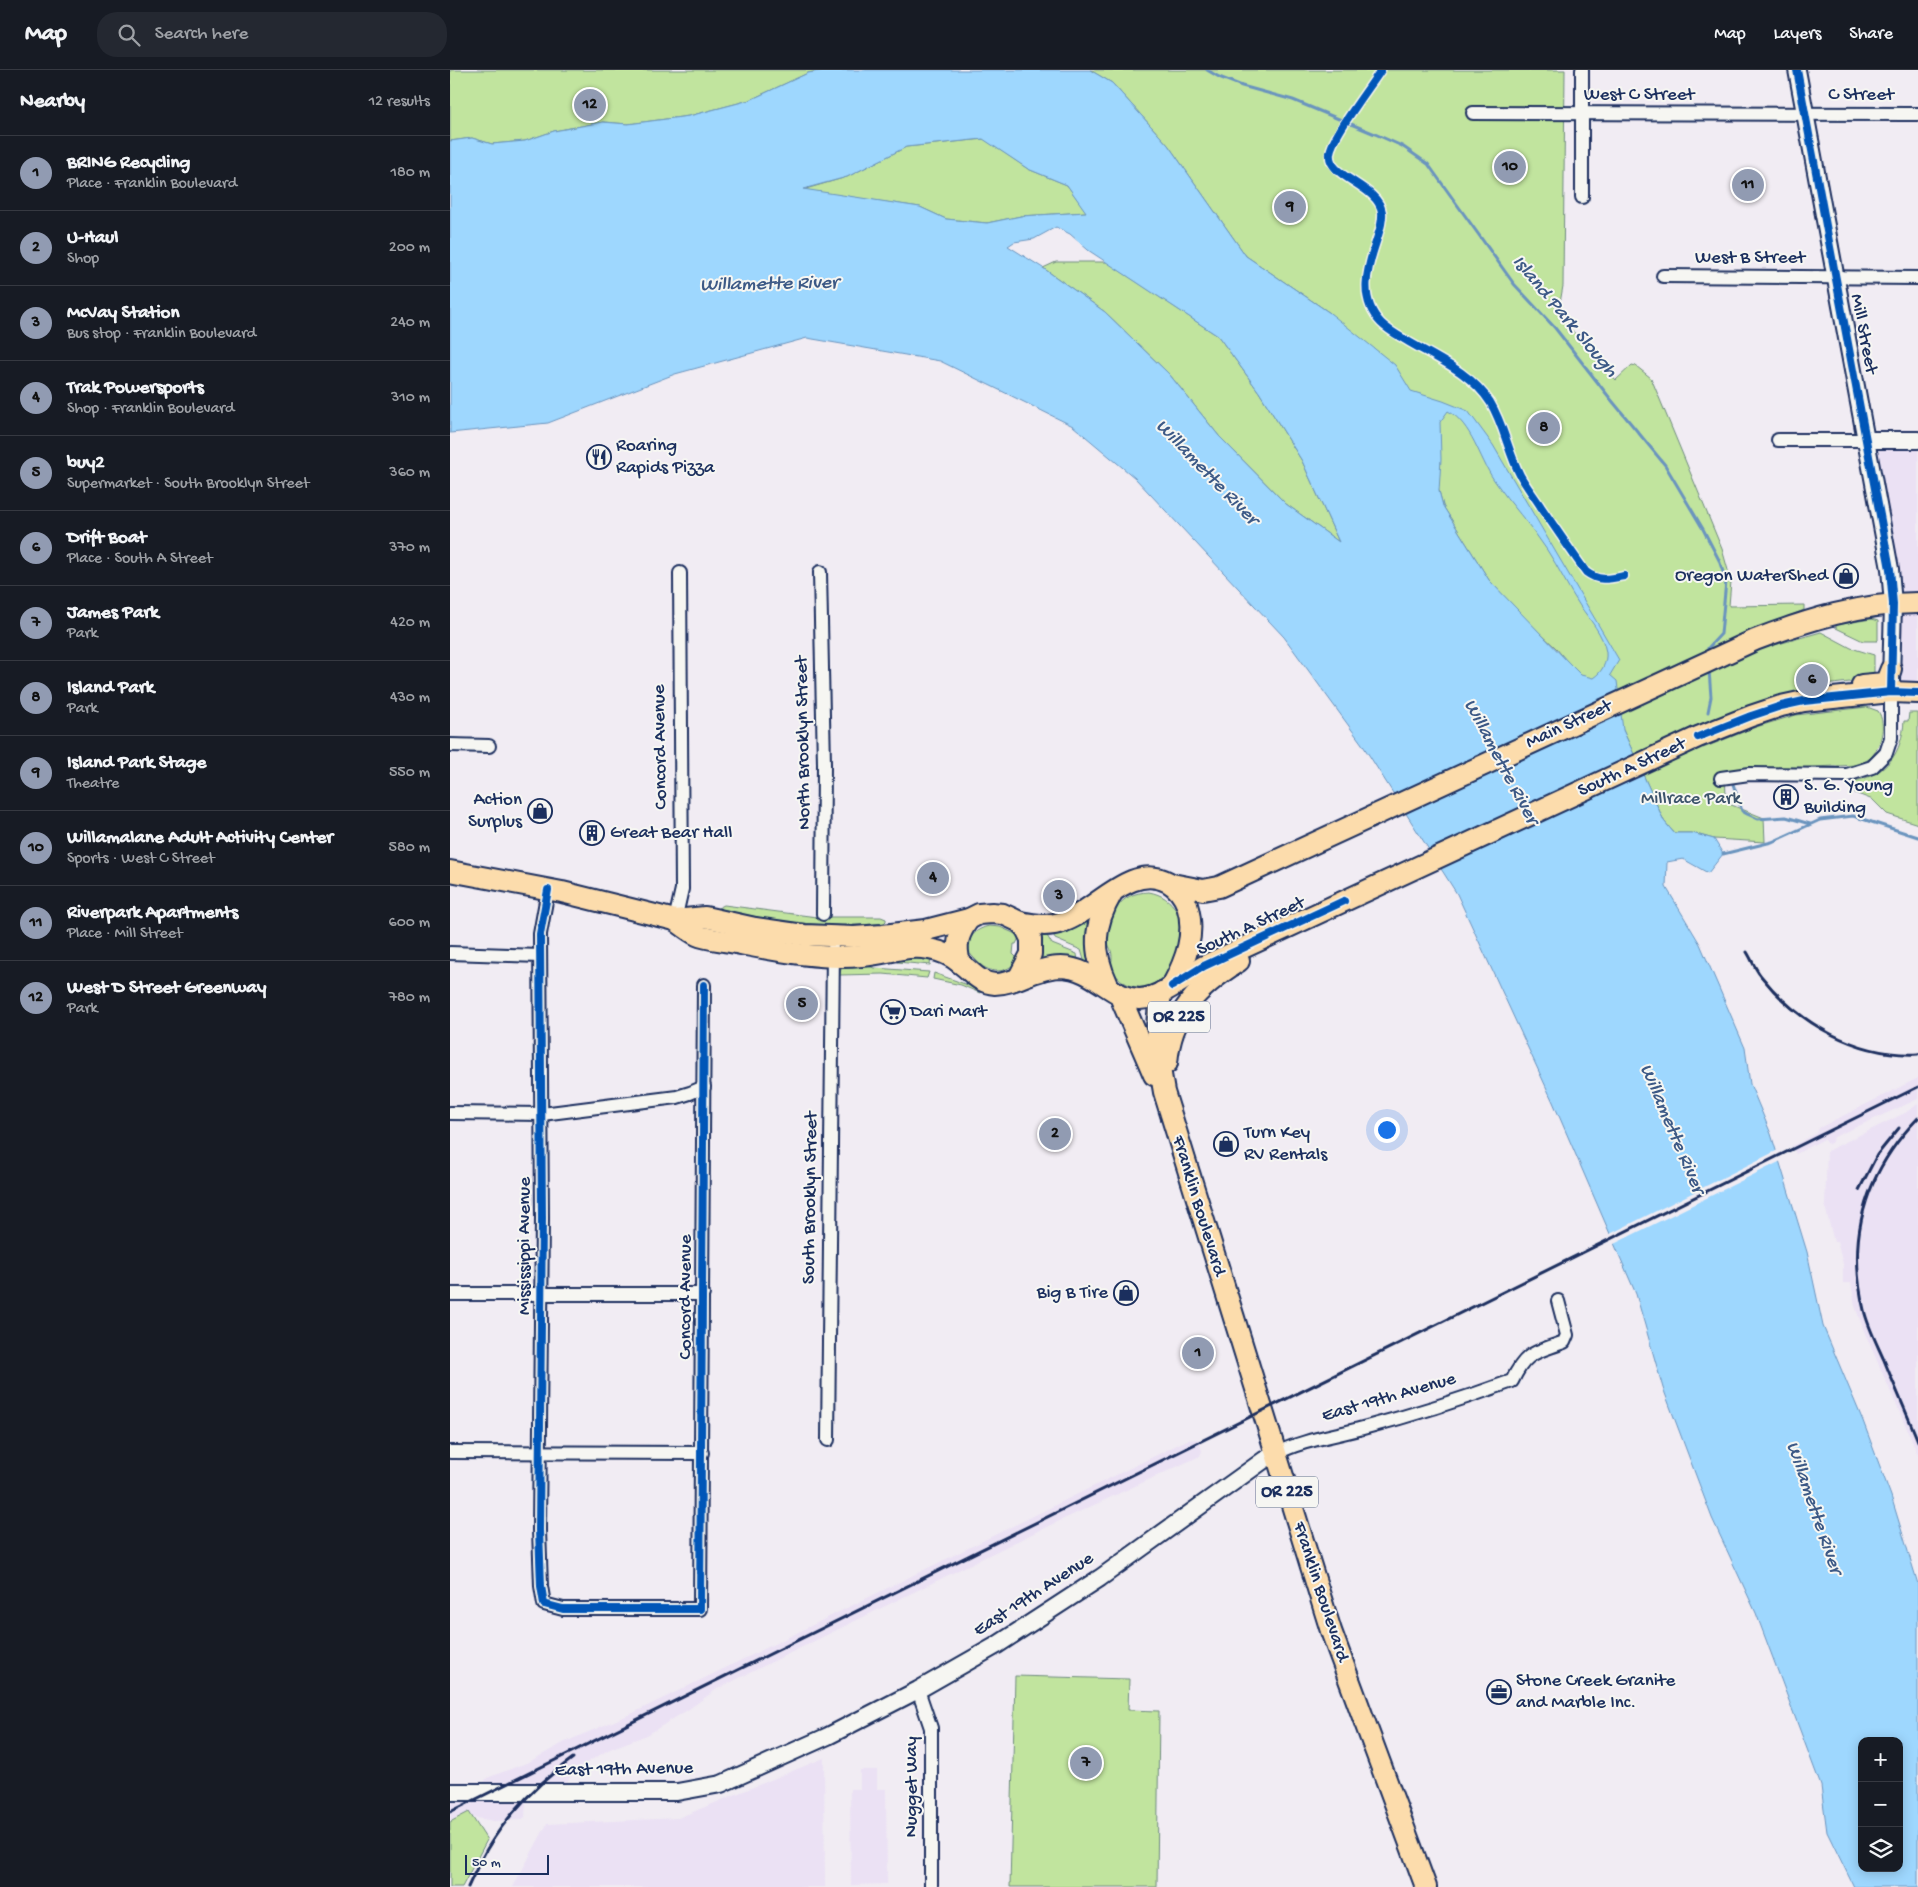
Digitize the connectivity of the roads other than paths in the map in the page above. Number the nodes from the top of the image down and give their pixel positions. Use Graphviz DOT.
graph roads {
  1 [pos="1582,70"];
  2 [pos="1797,70"];
  3 [pos="1473,112"];
  4 [pos="1582,114"];
  5 [pos="1805,114"];
  6 [pos="1918,114"];
  7 [pos="1582,197"];
  8 [pos="1663,276"];
  9 [pos="1836,277"];
  10 [pos="1918,278"];
  11 [pos="1778,440"];
  12 [pos="1866,440"];
  13 [pos="1918,440"];
  14 [pos="820,572"];
  15 [pos="680,573"];
  16 [pos="1918,603"];
  17 [pos="1893,604"];
  18 [pos="1891,669"];
  19 [pos="1891,692"];
  20 [pos="1918,693"];
  21 [pos="1750,716"];
  22 [pos="450,745"];
  23 [pos="489,746"];
  24 [pos="1721,778"];
  25 [pos="450,871"];
  26 [pos="1172,884"];
  27 [pos="548,890"];
  28 [pos="1112,893"];
  29 [pos="823,914"];
  30 [pos="968,919"];
  31 [pos="675,920"];
  32 [pos="1020,922"];
  33 [pos="1292,926"];
  34 [pos="834,936"];
  35 [pos="450,953"];
  36 [pos="540,956"];
  37 [pos="833,957"];
  38 [pos="960,963"];
  39 [pos="1019,977"];
  40 [pos="704,985"];
  41 [pos="1167,989"];
  42 [pos="1114,990"];
  43 [pos="704,1087"];
  44 [pos="1164,1092"];
  45 [pos="450,1113"];
  46 [pos="542,1114"];
  47 [pos="450,1294"];
  48 [pos="703,1294"];
  49 [pos="541,1295"];
  50 [pos="1558,1301"];
  51 [pos="828,1440"];
  52 [pos="540,1451"];
  53 [pos="450,1452"];
  54 [pos="702,1453"];
  55 [pos="1275,1454"];
  56 [pos="700,1609"];
  57 [pos="918,1690"];
  58 [pos="450,1792"];
  59 [pos="930,1887"];
  60 [pos="1426,1887"];
  1 -- 4 [label="street"];
  2 -- 5 [label="street, Mill Street"];
  3 -- 4 [label="street, West C Street"];
  4 -- 5 [label="street, West C Street"];
  4 -- 7 [label="street"];
  5 -- 6 [label="street, C Street"];
  5 -- 9 [label="street, Mill Street"];
  8 -- 9 [label="street, West B Street"];
  9 -- 10 [label="street, West B Street"];
  9 -- 12 [label="street, Mill Street"];
  11 -- 12 [label="street"];
  12 -- 13 [label="street"];
  12 -- 17 [label="street, Mill Street"];
  14 -- 29 [label="street, North Brooklyn Street"];
  15 -- 31 [label="street, Concord Avenue"];
  16 -- 17 [label="main road, Main Street"];
  17 -- 18 [label="street, Mill Street"];
  17 -- 26 [label="main road, Main Street"];
  18 -- 19 [label="street, Mill Street"];
  18 -- 21 [label="main road"];
  19 -- 20 [label="main road, South A Street"];
  19 -- 21 [label="main road, South A Street"];
  19 -- 24 [label="street"];
  21 -- 33 [label="main road, South A Street"];
  22 -- 23 [label="street"];
  25 -- 27 [label="main road"];
  26 -- 28 [label="main road"];
  26 -- 41 [label="main road, Franklin Boulevard"];
  27 -- 31 [label="main road"];
  27 -- 36 [label="street, Mississippi Avenue"];
  28 -- 32 [label="main road"];
  28 -- 42 [label="main road, Franklin Boulevard"];
  30 -- 32 [label="main road"];
  30 -- 34 [label="main road"];
  30 -- 38 [label="main road"];
  31 -- 34 [label="main road"];
  31 -- 37 [label="main road"];
  32 -- 39 [label="main road"];
  33 -- 41 [label="main road, South A Street"];
  33 -- 44 [label="main road, OR 225"];
  34 -- 37 [label="street, South Brooklyn Street"];
  35 -- 36 [label="street"];
  36 -- 46 [label="street, Mississippi Avenue"];
  37 -- 38 [label="main road"];
  37 -- 51 [label="street, South Brooklyn Street"];
  38 -- 39 [label="main road"];
  39 -- 42 [label="main road"];
  40 -- 43 [label="street, Concord Avenue"];
  41 -- 42 [label="main road"];
  41 -- 44 [label="main road, Franklin Boulevard / OR 225"];
  42 -- 44 [label="main road, Franklin Boulevard / OR 225"];
  43 -- 46 [label="street"];
  43 -- 48 [label="street, Concord Avenue"];
  44 -- 55 [label="main road, Franklin Boulevard / OR 225"];
  45 -- 46 [label="street"];
  46 -- 49 [label="street, Mississippi Avenue"];
  47 -- 49 [label="street"];
  48 -- 49 [label="street"];
  48 -- 54 [label="street, Concord Avenue"];
  49 -- 52 [label="street, Mississippi Avenue"];
  50 -- 55 [label="street, East 19th Avenue"];
  52 -- 53 [label="street"];
  52 -- 54 [label="street"];
  52 -- 56 [label="street, Mississippi Avenue"];
  54 -- 56 [label="street, Concord Avenue"];
  55 -- 57 [label="street, East 19th Avenue"];
  55 -- 60 [label="main road, Franklin Boulevard / OR 225"];
  57 -- 58 [label="street, East 19th Avenue"];
  57 -- 59 [label="street, Nugget Way"];
}
